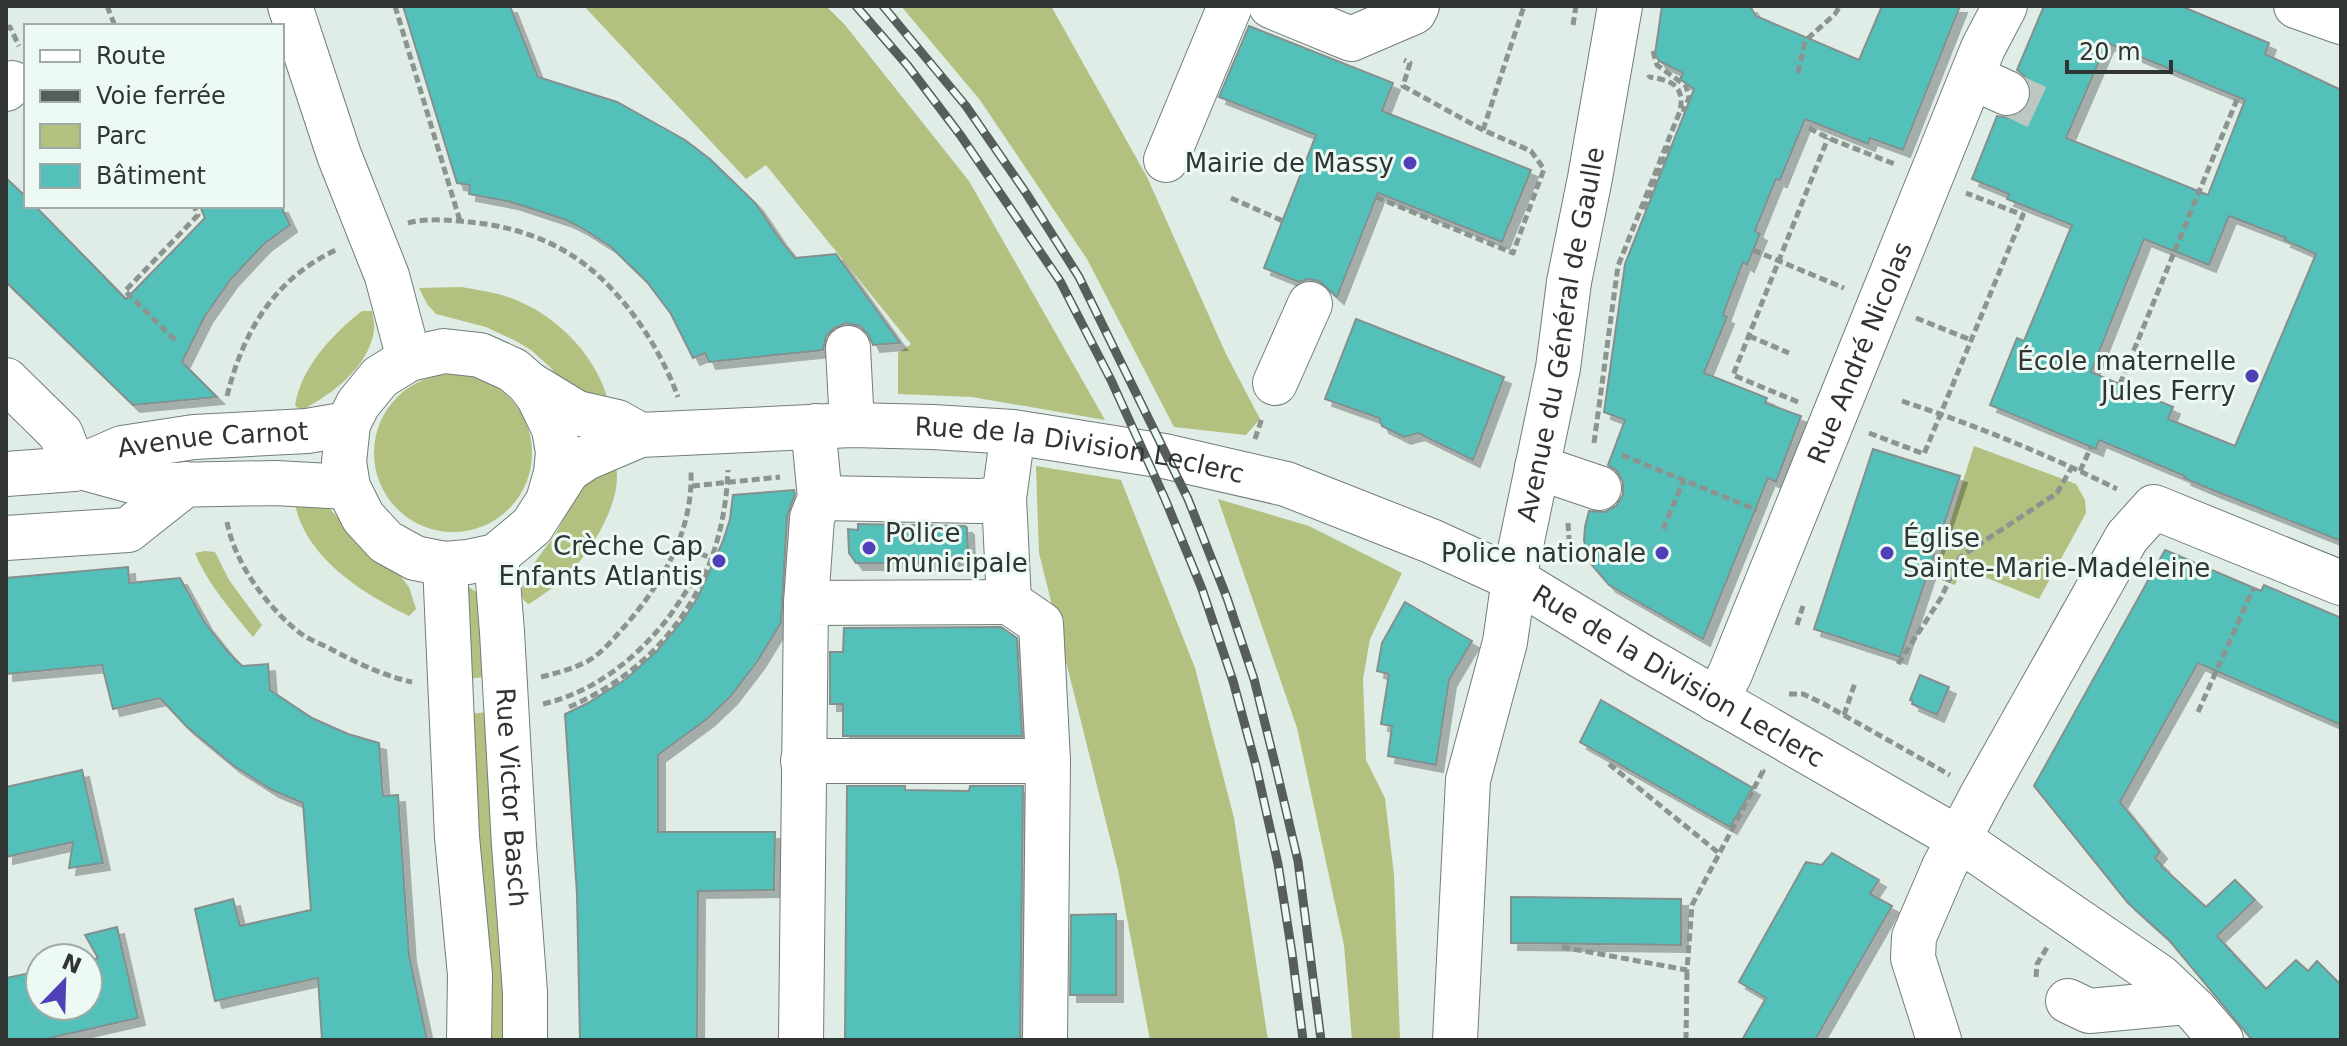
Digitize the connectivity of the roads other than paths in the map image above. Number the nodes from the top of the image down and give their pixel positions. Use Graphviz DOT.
graph roads {
  1 [pos="290,6"];
  2 [pos="1230,6"];
  3 [pos="1271,6"];
  4 [pos="1417,6"];
  5 [pos="1620,6"];
  6 [pos="2005,6"];
  7 [pos="2296,6"];
  8 [pos="2341,22"];
  9 [pos="1166,160"];
  10 [pos="1310,304"];
  11 [pos="848,348"];
  12 [pos="409,359"];
  13 [pos="6,380"];
  14 [pos="528,383"];
  15 [pos="1275,383"];
  16 [pos="840,418"];
  17 [pos="348,424"];
  18 [pos="629,429"];
  19 [pos="1013,432"];
  20 [pos="1537,467"];
  21 [pos="77,468"];
  22 [pos="1605,469"];
  23 [pos="6,474"];
  24 [pos="186,484"];
  25 [pos="348,487"];
  26 [pos="1004,498"];
  27 [pos="548,501"];
  28 [pos="810,534"];
  29 [pos="6,538"];
  30 [pos="496,556"];
  31 [pos="445,564"];
  32 [pos="1514,579"];
  33 [pos="2341,583"];
  34 [pos="1009,602"];
  35 [pos="1716,700"];
  36 [pos="803,761"];
  37 [pos="1048,761"];
  38 [pos="1959,839"];
  39 [pos="2068,1001"];
  40 [pos="2186,1002"];
  41 [pos="469,1040"];
  42 [pos="525,1040"];
  43 [pos="801,1040"];
  44 [pos="1045,1040"];
  45 [pos="1455,1040"];
  46 [pos="1939,1040"];
  47 [pos="2221,1040"];
  1 -- 12 [label="street"];
  2 -- 9 [label="street"];
  3 -- 4 [label="street"];
  5 -- 20 [label="street, Avenue du Général de Gaulle"];
  6 -- 35 [label="street, Rue André Nicolas"];
  7 -- 8 [label="street"];
  10 -- 15 [label="street"];
  11 -- 16 [label="street"];
  12 -- 14 [label="street"];
  12 -- 17 [label="street"];
  13 -- 21 [label="street"];
  14 -- 18 [label="street, Rue de la Division Leclerc"];
  14 -- 27 [label="street"];
  16 -- 18 [label="street, Rue de la Division Leclerc"];
  16 -- 18 [label="street"];
  16 -- 19 [label="street, Rue de la Division Leclerc"];
  16 -- 28 [label="street"];
  17 -- 21 [label="street, Avenue Carnot"];
  17 -- 25 [label="street"];
  18 -- 27 [label="street, Rue de la Division Leclerc"];
  19 -- 26 [label="street"];
  19 -- 32 [label="street, Rue de la Division Leclerc"];
  20 -- 22 [label="street"];
  20 -- 32 [label="street, Avenue du Général de Gaulle"];
  21 -- 23 [label="street, Avenue Carnot"];
  21 -- 24 [label="street, Avenue Carnot"];
  24 -- 25 [label="street, Avenue Carnot"];
  24 -- 29 [label="street"];
  25 -- 31 [label="street"];
  26 -- 28 [label="street"];
  26 -- 34 [label="street"];
  27 -- 30 [label="street"];
  28 -- 34 [label="street"];
  28 -- 36 [label="street"];
  30 -- 31 [label="street"];
  30 -- 42 [label="street, Rue Victor Basch"];
  31 -- 41 [label="street"];
  32 -- 35 [label="street, Rue de la Division Leclerc"];
  32 -- 45 [label="street, Avenue du Général de Gaulle"];
  33 -- 38 [label="street"];
  34 -- 37 [label="street"];
  35 -- 38 [label="street, Rue de la Division Leclerc"];
  36 -- 37 [label="street"];
  36 -- 43 [label="street"];
  37 -- 44 [label="street"];
  38 -- 40 [label="street, Rue de la Division Leclerc"];
  38 -- 46 [label="street"];
  39 -- 40 [label="street"];
  40 -- 47 [label="street, Rue de la Division Leclerc"];
}
